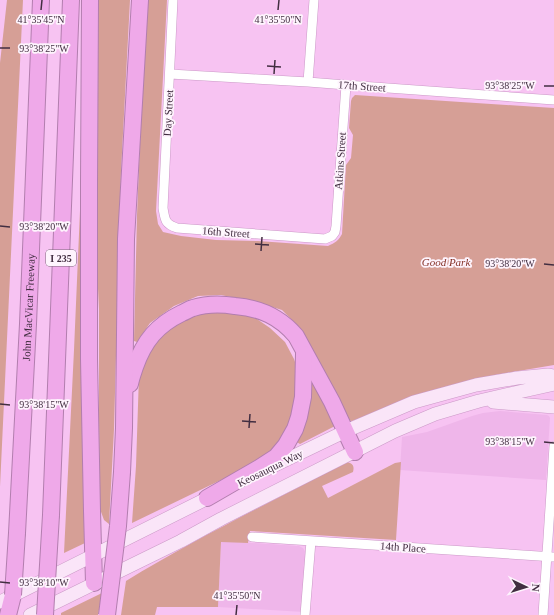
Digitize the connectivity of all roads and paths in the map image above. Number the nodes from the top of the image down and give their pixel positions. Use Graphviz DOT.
graph roads {
  1 [pos="41,0"];
  2 [pos="71,0"];
  3 [pos="90,0"];
  4 [pos="140,0"];
  5 [pos="173,0"];
  6 [pos="314,0"];
  7 [pos="170,74"];
  8 [pos="308,82"];
  9 [pos="346,85"];
  10 [pos="554,100"];
  11 [pos="169,225"];
  12 [pos="332,236"];
  13 [pos="304,352"];
  14 [pos="552,377"];
  15 [pos="479,401"];
  16 [pos="554,407"];
  17 [pos="124,428"];
  18 [pos="346,431"];
  19 [pos="554,446"];
  20 [pos="355,452"];
  21 [pos="207,498"];
  22 [pos="252,537"];
  23 [pos="311,541"];
  24 [pos="94,555"];
  25 [pos="550,557"];
  26 [pos="94,583"];
  27 [pos="7,598"];
  28 [pos="8,615"];
  29 [pos="12,615"];
  30 [pos="30,615"];
  31 [pos="45,615"];
  32 [pos="107,615"];
  33 [pos="305,615"];
  34 [pos="543,615"];
  1 -- 27 [label="highway, John MacVicar Freeway / I 235, bridge"];
  2 -- 31 [label="highway, I 235, bridge"];
  3 -- 24 [label="highway"];
  4 -- 17 [label="highway"];
  5 -- 7 [label="street, Day Street"];
  6 -- 8 [label="street"];
  7 -- 8 [label="street, 17th Street"];
  7 -- 11 [label="street, Day Street"];
  8 -- 9 [label="street, 17th Street"];
  9 -- 10 [label="street, 17th Street"];
  9 -- 12 [label="street, Atkins Street"];
  11 -- 12 [label="street, 16th Street"];
  13 -- 17 [label="highway"];
  13 -- 18 [label="highway"];
  13 -- 21 [label="highway"];
  14 -- 15 [label="main road, Keosauqua Way"];
  14 -- 18 [label="main road, Keosauqua Way"];
  15 -- 16 [label="main road"];
  15 -- 20 [label="main road, Keosauqua Way"];
  17 -- 32 [label="highway, bridge"];
  18 -- 20 [label="highway"];
  18 -- 21 [label="main road, Keosauqua Way"];
  19 -- 25 [label="street"];
  20 -- 26 [label="main road, Keosauqua Way"];
  21 -- 24 [label="main road, Keosauqua Way"];
  22 -- 23 [label="street, 14th Place"];
  23 -- 25 [label="street, 14th Place"];
  23 -- 33 [label="street"];
  24 -- 26 [label="highway"];
  24 -- 27 [label="main road, Keosauqua Way"];
  25 -- 34 [label="street"];
  26 -- 30 [label="main road, Keosauqua Way"];
  27 -- 28 [label="highway"];
  27 -- 29 [label="highway, John MacVicar Freeway / I 235"];
}
